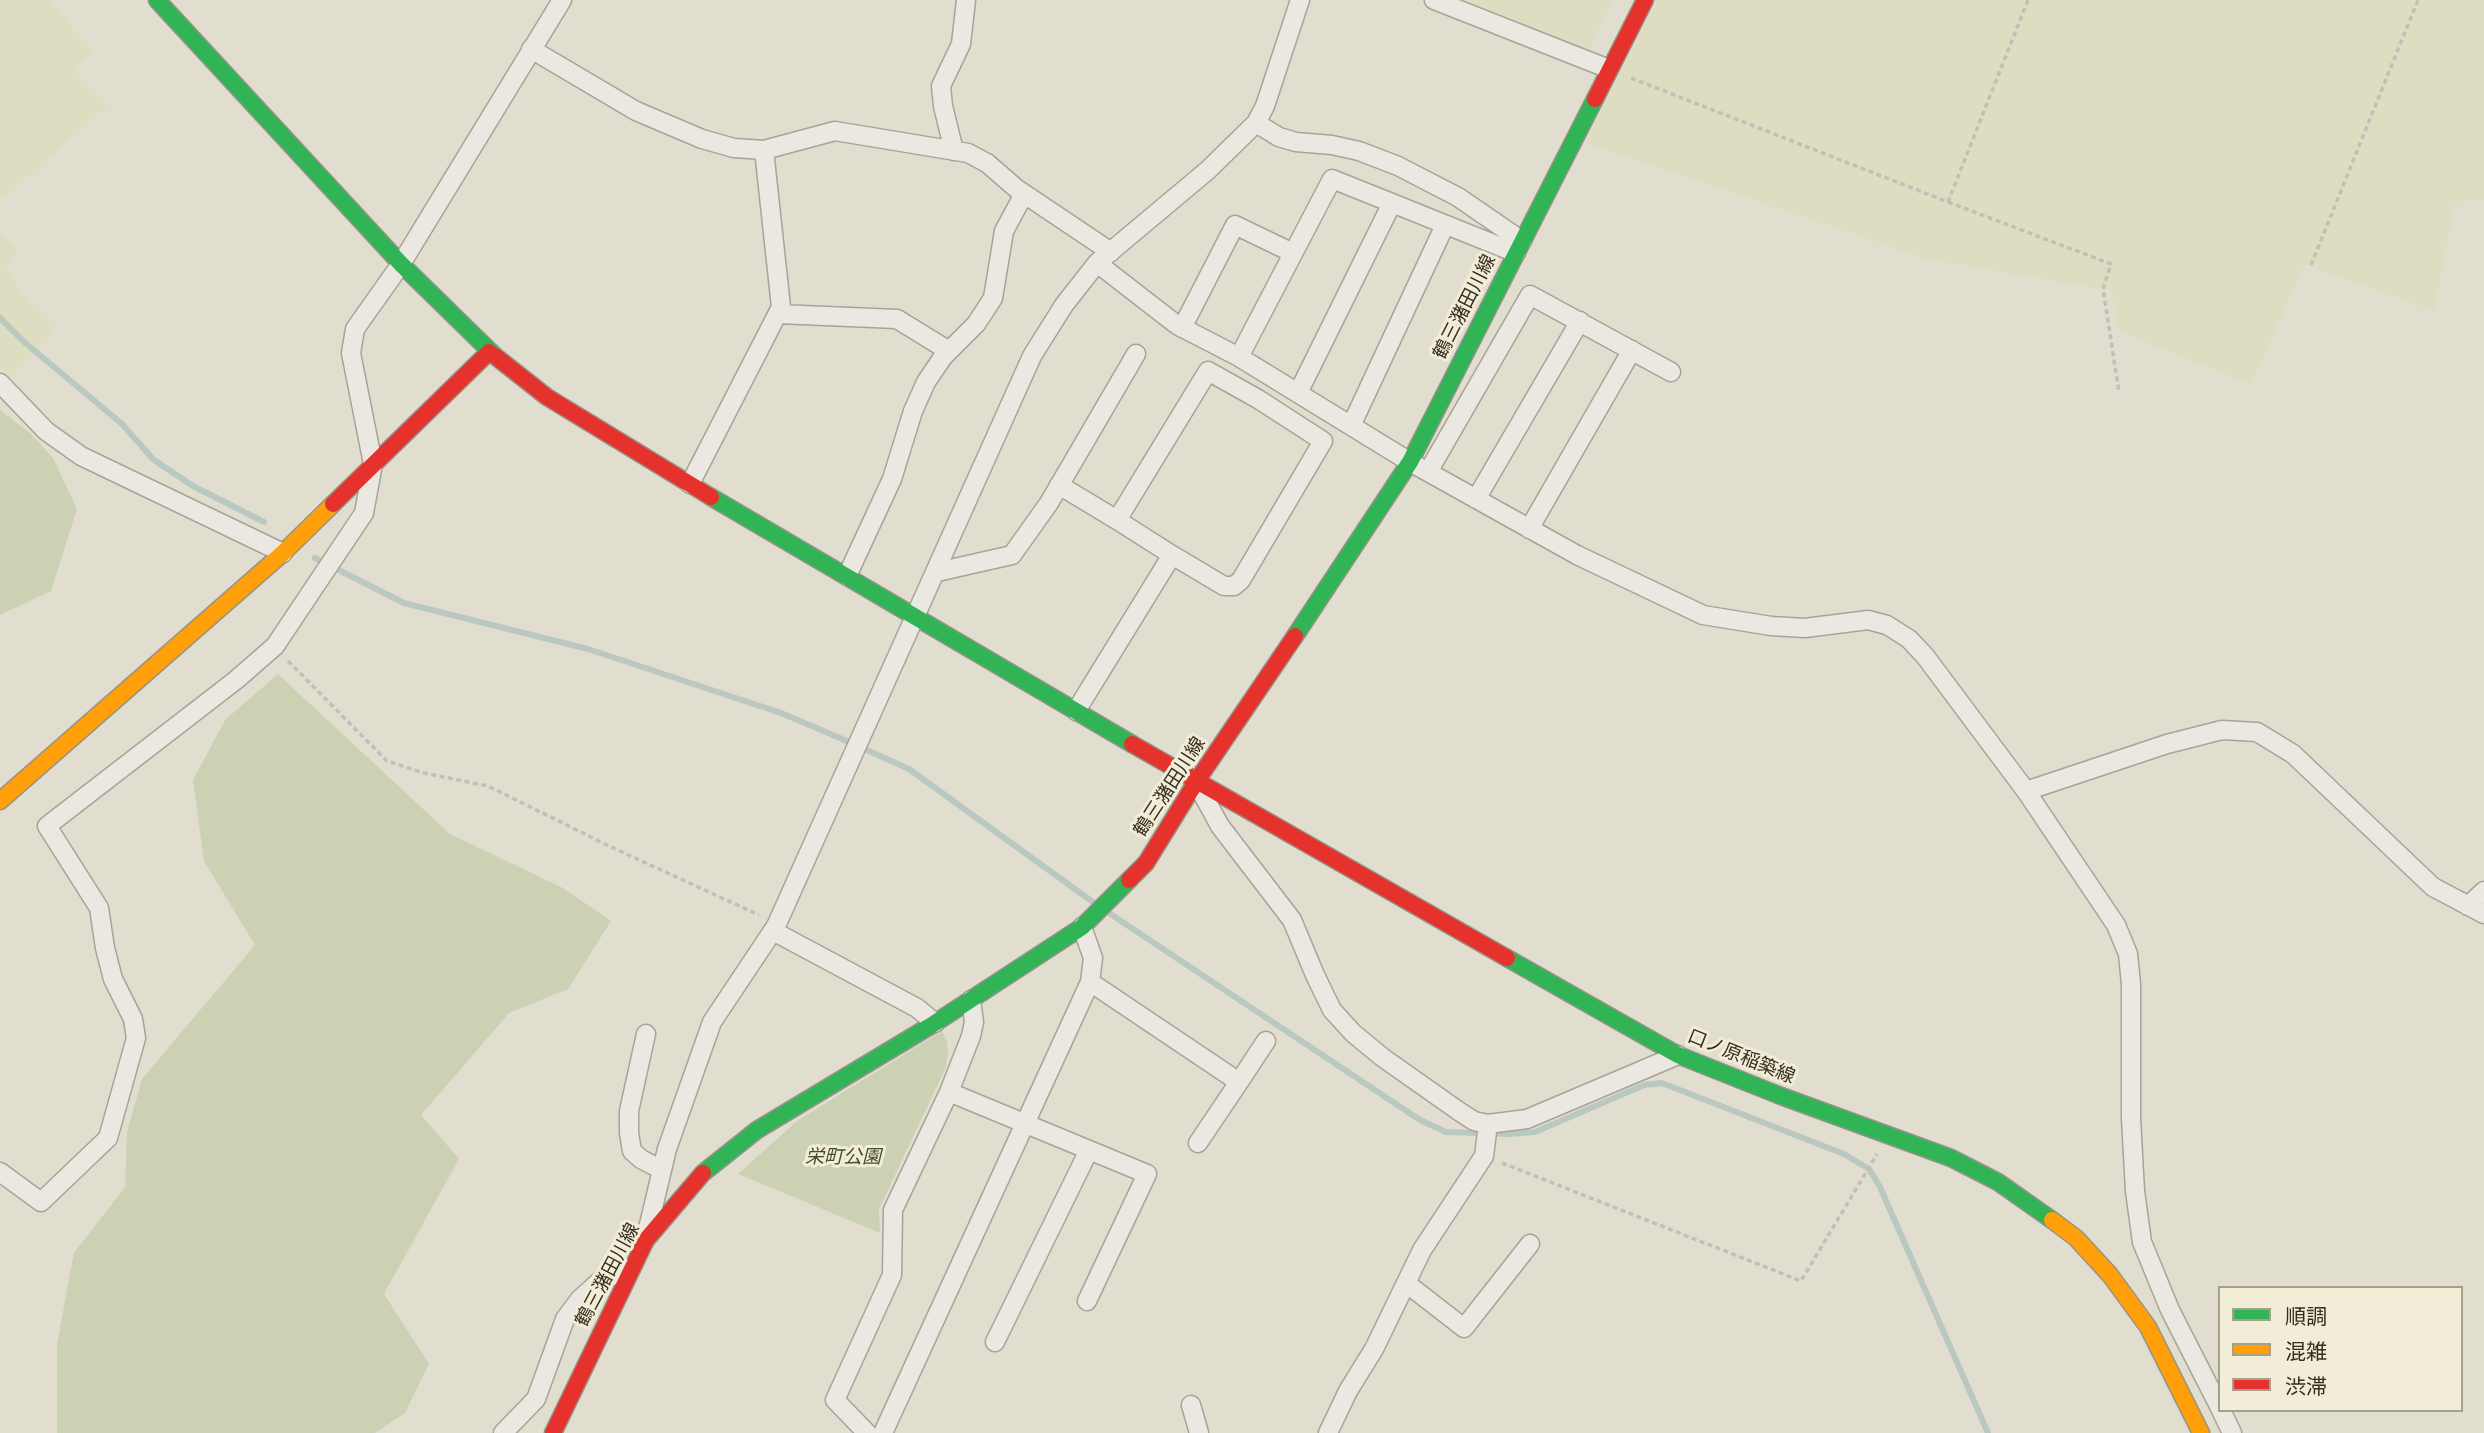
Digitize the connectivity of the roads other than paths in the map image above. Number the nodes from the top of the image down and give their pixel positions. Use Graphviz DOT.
graph roads {
  1 [pos="158,0"];
  2 [pos="562,0"];
  3 [pos="966,0"];
  4 [pos="1300,0"];
  5 [pos="1434,0"];
  6 [pos="1644,0"];
  7 [pos="531,49"];
  8 [pos="1609,69"];
  9 [pos="1256,123"];
  10 [pos="764,150"];
  11 [pos="954,151"];
  12 [pos="1024,194"];
  13 [pos="1392,203"];
  14 [pos="1445,225"];
  15 [pos="1519,247"];
  16 [pos="1293,253"];
  17 [pos="1104,257"];
  18 [pos="401,264"];
  19 [pos="778,314"];
  20 [pos="1580,321"];
  21 [pos="1182,328"];
  22 [pos="1632,350"];
  23 [pos="950,351"];
  24 [pos="489,352"];
  25 [pos="1136,355"];
  26 [pos="1239,358"];
  27 [pos="1671,372"];
  28 [pos="0,383"];
  29 [pos="1297,393"];
  30 [pos="1351,426"];
  31 [pos="1409,463"];
  32 [pos="373,464"];
  33 [pos="1428,472"];
  34 [pos="690,484"];
  35 [pos="1059,485"];
  36 [pos="1476,499"];
  37 [pos="1117,520"];
  38 [pos="1529,529"];
  39 [pos="283,553"];
  40 [pos="1172,555"];
  41 [pos="937,572"];
  42 [pos="847,576"];
  43 [pos="917,616"];
  44 [pos="1076,711"];
  45 [pos="1196,782"];
  46 [pos="2026,791"];
  47 [pos="0,801"];
  48 [pos="2484,891"];
  49 [pos="2476,910"];
  50 [pos="775,927"];
  51 [pos="1082,927"];
  52 [pos="1090,982"];
  53 [pos="971,1000"];
  54 [pos="935,1023"];
  55 [pos="646,1034"];
  56 [pos="1266,1041"];
  57 [pos="1678,1055"];
  58 [pos="1239,1082"];
  59 [pos="949,1092"];
  60 [pos="1026,1124"];
  61 [pos="1488,1124"];
  62 [pos="1198,1143"];
  63 [pos="1089,1150"];
  64 [pos="662,1170"];
  65 [pos="0,1172"];
  66 [pos="646,1240"];
  67 [pos="1530,1244"];
  68 [pos="630,1268"];
  69 [pos="1406,1283"];
  70 [pos="1087,1301"];
  71 [pos="995,1342"];
  72 [pos="1191,1405"];
  73 [pos="2218,1405"];
  74 [pos="2222,1412"];
  75 [pos="503,1433"];
  76 [pos="554,1433"];
  77 [pos="867,1433"];
  78 [pos="883,1433"];
  79 [pos="1199,1433"];
  80 [pos="1328,1433"];
  81 [pos="2201,1433"];
  82 [pos="2232,1433"];
  1 -- 18 [label="main road, 口ノ原稲築線"];
  2 -- 7 [label="street"];
  3 -- 11 [label="street"];
  4 -- 9 [label="street"];
  5 -- 8 [label="street"];
  6 -- 8 [label="main road, 鶴三潴田川線"];
  7 -- 10 [label="street"];
  7 -- 18 [label="street"];
  8 -- 15 [label="main road, 鶴三潴田川線"];
  9 -- 15 [label="street"];
  9 -- 17 [label="street"];
  10 -- 11 [label="street"];
  10 -- 19 [label="street"];
  11 -- 12 [label="street"];
  12 -- 17 [label="street"];
  12 -- 23 [label="street"];
  13 -- 14 [label="street"];
  13 -- 16 [label="street"];
  13 -- 29 [label="street"];
  14 -- 15 [label="street"];
  14 -- 30 [label="street"];
  15 -- 31 [label="main road, 鶴三潴田川線"];
  16 -- 21 [label="street"];
  16 -- 26 [label="street"];
  17 -- 21 [label="street"];
  17 -- 41 [label="street"];
  18 -- 24 [label="main road, 口ノ原稲築線"];
  18 -- 32 [label="street"];
  19 -- 23 [label="street"];
  19 -- 34 [label="street"];
  20 -- 22 [label="street"];
  20 -- 33 [label="street"];
  20 -- 36 [label="street"];
  21 -- 26 [label="street"];
  22 -- 27 [label="street"];
  22 -- 38 [label="street"];
  23 -- 42 [label="street"];
  24 -- 32 [label="main road"];
  24 -- 34 [label="main road, 口ノ原稲築線"];
  25 -- 35 [label="street"];
  26 -- 29 [label="street"];
  28 -- 39 [label="street"];
  29 -- 30 [label="street"];
  30 -- 31 [label="street"];
  31 -- 33 [label="street"];
  31 -- 45 [label="main road, 鶴三潴田川線"];
  32 -- 39 [label="main road"];
  32 -- 65 [label="street"];
  33 -- 36 [label="street"];
  34 -- 42 [label="main road, 口ノ原稲築線"];
  35 -- 37 [label="street"];
  35 -- 41 [label="street"];
  36 -- 38 [label="street"];
  37 -- 40 [label="street"];
  37 -- 40 [label="street"];
  38 -- 46 [label="street"];
  39 -- 47 [label="main road"];
  40 -- 44 [label="street"];
  41 -- 43 [label="street"];
  42 -- 43 [label="main road, 口ノ原稲築線"];
  43 -- 44 [label="main road, 口ノ原稲築線"];
  43 -- 50 [label="street"];
  44 -- 45 [label="main road, 口ノ原稲築線"];
  45 -- 51 [label="main road, 鶴三潴田川線"];
  45 -- 57 [label="main road, 口ノ原稲築線"];
  45 -- 61 [label="street"];
  46 -- 49 [label="street"];
  46 -- 73 [label="street"];
  48 -- 49 [label="street"];
  50 -- 54 [label="street"];
  50 -- 64 [label="street"];
  51 -- 52 [label="street"];
  51 -- 53 [label="main road, 鶴三潴田川線"];
  52 -- 58 [label="street"];
  52 -- 60 [label="street"];
  53 -- 54 [label="main road, 鶴三潴田川線"];
  53 -- 59 [label="street"];
  54 -- 66 [label="main road, 鶴三潴田川線"];
  55 -- 64 [label="street"];
  56 -- 58 [label="street"];
  57 -- 61 [label="street"];
  57 -- 81 [label="main road, 口ノ原稲築線"];
  58 -- 62 [label="street"];
  59 -- 60 [label="street"];
  59 -- 77 [label="street"];
  60 -- 63 [label="street"];
  60 -- 78 [label="street"];
  61 -- 69 [label="street"];
  63 -- 70 [label="street"];
  63 -- 71 [label="street"];
  64 -- 66 [label="street"];
  66 -- 68 [label="main road, 鶴三潴田川線"];
  67 -- 69 [label="street"];
  68 -- 75 [label="street"];
  68 -- 76 [label="main road, 鶴三潴田川線"];
  69 -- 80 [label="street"];
  72 -- 79 [label="street"];
  74 -- 82 [label="street"];
}
